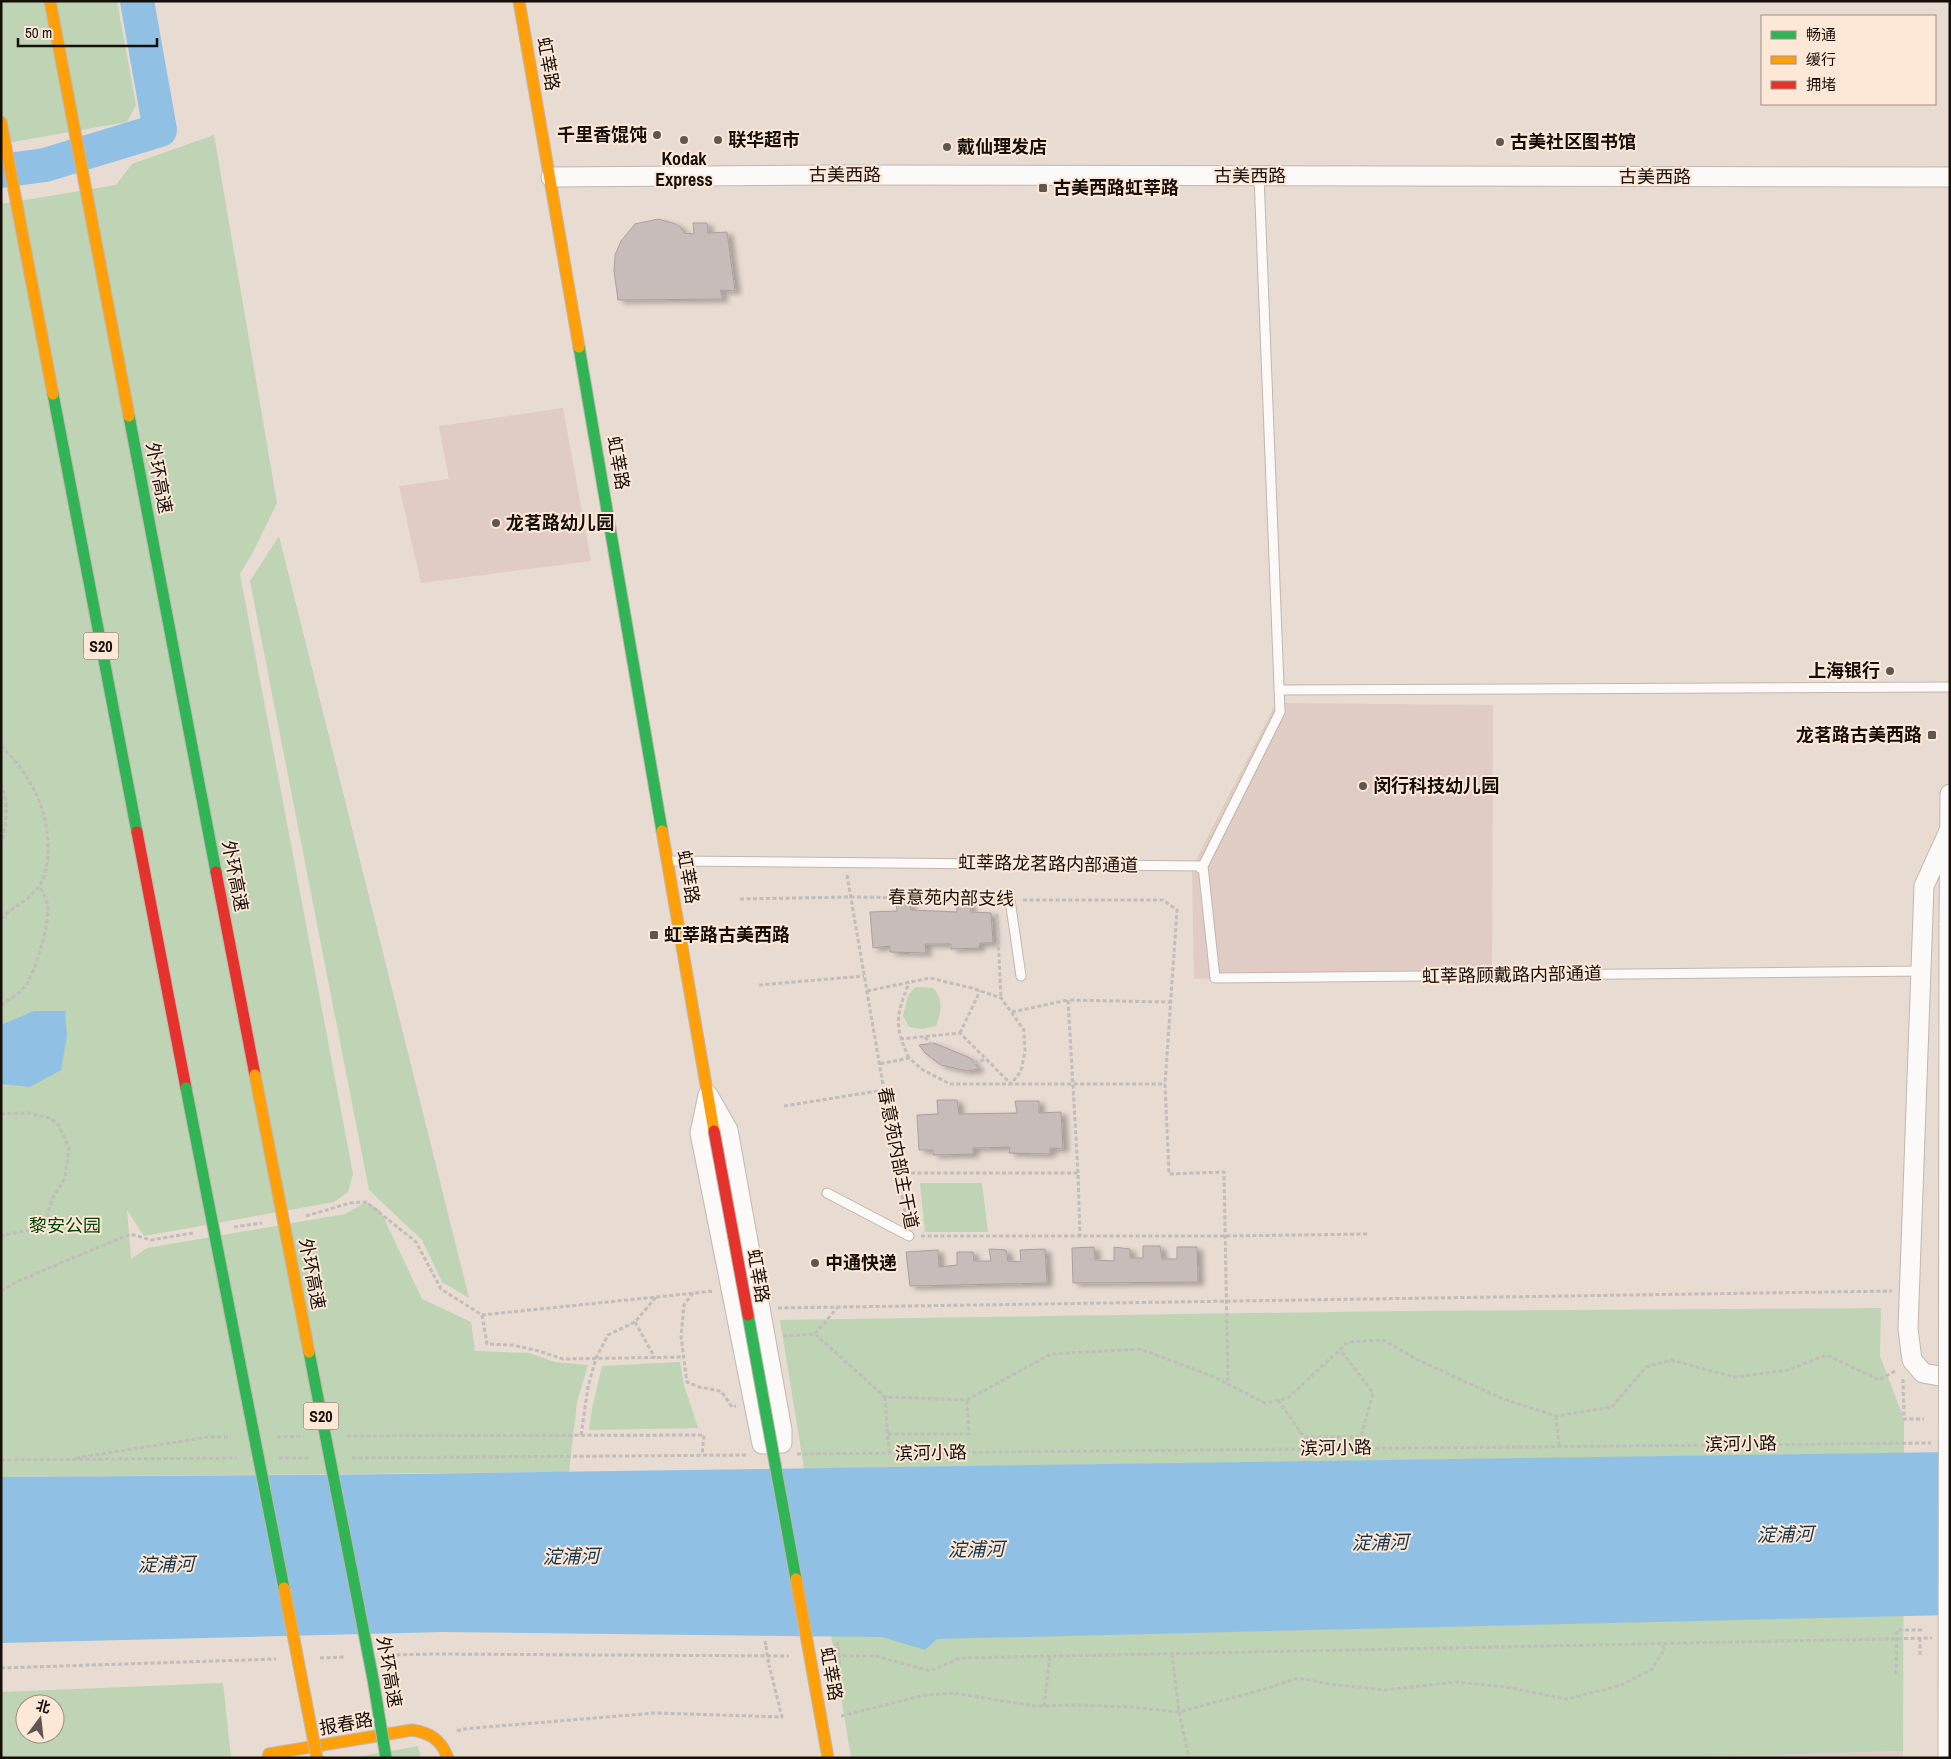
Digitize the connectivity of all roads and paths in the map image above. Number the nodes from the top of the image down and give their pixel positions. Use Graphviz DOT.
graph roads {
  1 [pos="50,1"];
  2 [pos="519,1"];
  3 [pos="1,122"];
  4 [pos="1259,176"];
  5 [pos="551,177"];
  6 [pos="1950,177"];
  7 [pos="1950,687"];
  8 [pos="1279,690"];
  9 [pos="1,746"];
  10 [pos="1,784"];
  11 [pos="1950,794"];
  12 [pos="1950,831"];
  13 [pos="1,844"];
  14 [pos="668,860"];
  15 [pos="844,862"];
  16 [pos="1203,866"];
  17 [pos="1192,872"];
  18 [pos="39,886"];
  19 [pos="850,897"];
  20 [pos="740,899"];
  21 [pos="1010,900"];
  22 [pos="996,909"];
  23 [pos="1,919"];
  24 [pos="1949,926"];
  25 [pos="1921,971"];
  26 [pos="864,976"];
  27 [pos="1021,976"];
  28 [pos="909,983"];
  29 [pos="759,985"];
  30 [pos="867,991"];
  31 [pos="980,991"];
  32 [pos="1001,998"];
  33 [pos="1068,1000"];
  34 [pos="1170,1002"];
  35 [pos="1,1004"];
  36 [pos="1012,1012"];
  37 [pos="960,1032"];
  38 [pos="925,1036"];
  39 [pos="900,1039"];
  40 [pos="909,1058"];
  41 [pos="986,1059"];
  42 [pos="879,1064"];
  43 [pos="1011,1084"];
  44 [pos="1073,1084"];
  45 [pos="1165,1084"];
  46 [pos="884,1090"];
  47 [pos="708,1095"];
  48 [pos="784,1106"];
  49 [pos="1,1114"];
  50 [pos="1078,1173"];
  51 [pos="898,1174"];
  52 [pos="827,1194"];
  53 [pos="299,1217"];
  54 [pos="270,1221"];
  55 [pos="230,1228"];
  56 [pos="201,1232"];
  57 [pos="1369,1234"];
  58 [pos="1,1236"];
  59 [pos="909,1236"];
  60 [pos="1225,1236"];
  61 [pos="1080,1237"];
  62 [pos="730,1289"];
  63 [pos="1,1290"];
  64 [pos="1909,1291"];
  65 [pos="694,1292"];
  66 [pos="657,1296"];
  67 [pos="1227,1301"];
  68 [pos="837,1307"];
  69 [pos="760,1308"];
  70 [pos="482,1315"];
  71 [pos="635,1322"];
  72 [pos="815,1334"];
  73 [pos="765,1337"];
  74 [pos="1340,1348"];
  75 [pos="684,1357"];
  76 [pos="596,1358"];
  77 [pos="655,1358"];
  78 [pos="1907,1363"];
  79 [pos="1950,1378"];
  80 [pos="1228,1384"];
  81 [pos="885,1397"];
  82 [pos="967,1400"];
  83 [pos="1278,1400"];
  84 [pos="732,1407"];
  85 [pos="1556,1416"];
  86 [pos="1924,1419"];
  87 [pos="888,1434"];
  88 [pos="580,1435"];
  89 [pos="276,1436"];
  90 [pos="306,1436"];
  91 [pos="345,1436"];
  92 [pos="237,1437"];
  93 [pos="1932,1443"];
  94 [pos="1559,1446"];
  95 [pos="890,1453"];
  96 [pos="791,1454"];
  97 [pos="702,1455"];
  98 [pos="751,1455"];
  99 [pos="245,1458"];
  100 [pos="275,1458"];
  101 [pos="315,1458"];
  102 [pos="344,1458"];
  103 [pos="1,1460"];
  104 [pos="66,1460"];
  105 [pos="1924,1630"];
  106 [pos="1920,1638"];
  107 [pos="1935,1638"];
  108 [pos="765,1641"];
  109 [pos="1662,1643"];
  110 [pos="837,1644"];
  111 [pos="1172,1654"];
  112 [pos="354,1656"];
  113 [pos="384,1656"];
  114 [pos="790,1656"];
  115 [pos="824,1656"];
  116 [pos="1050,1656"];
  117 [pos="1920,1656"];
  118 [pos="315,1658"];
  119 [pos="286,1659"];
  120 [pos="840,1666"];
  121 [pos="1,1668"];
  122 [pos="1896,1674"];
  123 [pos="373,1680"];
  124 [pos="303,1690"];
  125 [pos="1044,1706"];
  126 [pos="1179,1712"];
  127 [pos="841,1716"];
  128 [pos="437,1738"];
  129 [pos="268,1758"];
  130 [pos="310,1758"];
  131 [pos="317,1758"];
  132 [pos="386,1758"];
  133 [pos="392,1758"];
  134 [pos="448,1758"];
  135 [pos="828,1758"];
  136 [pos="1189,1758"];
  137 [pos="1948,1758"];
  1 -- 123 [label="main road, 外环高速 / S20, bridge"];
  2 -- 5 [label="main road, 虹莘路"];
  3 -- 124 [label="main road, S20, bridge"];
  4 -- 5 [label="street, 古美西路"];
  4 -- 6 [label="street, 古美西路"];
  4 -- 8 [label="lane"];
  5 -- 14 [label="main road, 虹莘路"];
  7 -- 8 [label="lane"];
  8 -- 16 [label="lane"];
  9 -- 18 [label="path"];
  10 -- 13 [label="path"];
  11 -- 12 [label="street"];
  12 -- 24 [label="street"];
  12 -- 25 [label="street"];
  14 -- 15 [label="lane, 虹莘路龙茗路内部通道"];
  14 -- 47 [label="main road, 虹莘路"];
  15 -- 16 [label="lane, 虹莘路龙茗路内部通道"];
  15 -- 19 [label="path, 春意苑内部主干道"];
  16 -- 17 [label="lane"];
  16 -- 25 [label="lane, 虹莘路顾戴路内部通道"];
  18 -- 23 [label="path"];
  18 -- 35 [label="path"];
  19 -- 20 [label="path, 春意苑内部支线"];
  19 -- 21 [label="path, 春意苑内部支线"];
  19 -- 26 [label="path, 春意苑内部主干道"];
  21 -- 27 [label="lane"];
  21 -- 34 [label="path, 春意苑内部支线"];
  22 -- 32 [label="path"];
  24 -- 137 [label="street, bridge"];
  25 -- 64 [label="street"];
  26 -- 29 [label="path"];
  26 -- 30 [label="path, 春意苑内部主干道"];
  28 -- 30 [label="path"];
  28 -- 31 [label="path"];
  28 -- 39 [label="path"];
  30 -- 42 [label="path, 春意苑内部主干道"];
  31 -- 32 [label="path"];
  31 -- 37 [label="path"];
  32 -- 36 [label="path"];
  33 -- 34 [label="path"];
  33 -- 36 [label="path"];
  33 -- 44 [label="path"];
  34 -- 45 [label="path"];
  36 -- 43 [label="path"];
  37 -- 38 [label="path"];
  37 -- 41 [label="path"];
  38 -- 39 [label="path"];
  38 -- 41 [label="path"];
  39 -- 40 [label="path"];
  40 -- 42 [label="path"];
  40 -- 43 [label="path"];
  41 -- 43 [label="path"];
  42 -- 46 [label="path, 春意苑内部主干道"];
  43 -- 44 [label="path"];
  44 -- 45 [label="path"];
  44 -- 50 [label="path"];
  45 -- 60 [label="path"];
  46 -- 48 [label="path"];
  46 -- 51 [label="path, 春意苑内部主干道"];
  47 -- 62 [label="street"];
  47 -- 69 [label="street"];
  47 -- 135 [label="main road, 虹莘路, bridge"];
  49 -- 58 [label="path"];
  50 -- 51 [label="path"];
  50 -- 61 [label="path"];
  51 -- 59 [label="path, 春意苑内部主干道"];
  52 -- 59 [label="lane"];
  53 -- 70 [label="path"];
  54 -- 55 [label="path"];
  56 -- 63 [label="path"];
  57 -- 60 [label="path, 春意苑内部主干道"];
  59 -- 61 [label="path, 春意苑内部主干道"];
  60 -- 61 [label="path, 春意苑内部主干道"];
  60 -- 67 [label="path"];
  62 -- 65 [label="path"];
  62 -- 73 [label="street"];
  64 -- 67 [label="path"];
  64 -- 78 [label="street"];
  65 -- 66 [label="path"];
  65 -- 75 [label="path"];
  66 -- 70 [label="path"];
  66 -- 71 [label="path"];
  67 -- 68 [label="path"];
  67 -- 80 [label="path"];
  68 -- 69 [label="path"];
  68 -- 72 [label="path"];
  69 -- 73 [label="street"];
  70 -- 76 [label="path"];
  71 -- 76 [label="path"];
  71 -- 77 [label="path"];
  72 -- 73 [label="path"];
  72 -- 81 [label="path"];
  74 -- 83 [label="path"];
  74 -- 83 [label="path"];
  74 -- 85 [label="path"];
  75 -- 77 [label="path"];
  75 -- 84 [label="path"];
  76 -- 77 [label="path"];
  76 -- 88 [label="path"];
  78 -- 79 [label="street"];
  78 -- 85 [label="path"];
  78 -- 86 [label="path"];
  80 -- 82 [label="path"];
  80 -- 83 [label="path"];
  81 -- 82 [label="path"];
  81 -- 87 [label="path"];
  82 -- 87 [label="path"];
  85 -- 94 [label="path"];
  87 -- 95 [label="path"];
  88 -- 91 [label="path"];
  88 -- 97 [label="path"];
  89 -- 90 [label="path"];
  92 -- 104 [label="path"];
  93 -- 94 [label="path, 滨河小路"];
  94 -- 95 [label="path, 滨河小路"];
  95 -- 96 [label="path, 滨河小路"];
  97 -- 98 [label="path"];
  97 -- 102 [label="path"];
  99 -- 104 [label="path"];
  100 -- 101 [label="path"];
  103 -- 104 [label="path"];
  105 -- 122 [label="path, bridge"];
  106 -- 107 [label="path"];
  106 -- 109 [label="path"];
  106 -- 117 [label="path"];
  108 -- 128 [label="path, bridge"];
  109 -- 111 [label="path"];
  109 -- 126 [label="path"];
  110 -- 120 [label="path, bridge"];
  111 -- 116 [label="path"];
  111 -- 126 [label="path"];
  112 -- 118 [label="path"];
  113 -- 114 [label="path"];
  115 -- 116 [label="path"];
  116 -- 125 [label="path"];
  119 -- 121 [label="path"];
  123 -- 132 [label="main road, 外环高速 / S20, bridge"];
  123 -- 133 [label="main road, bridge"];
  124 -- 130 [label="main road, bridge"];
  124 -- 131 [label="main road, S20, bridge"];
  125 -- 126 [label="path"];
  125 -- 127 [label="path"];
  126 -- 136 [label="path"];
  128 -- 129 [label="main road, 报春路"];
  128 -- 134 [label="main road"];
}
